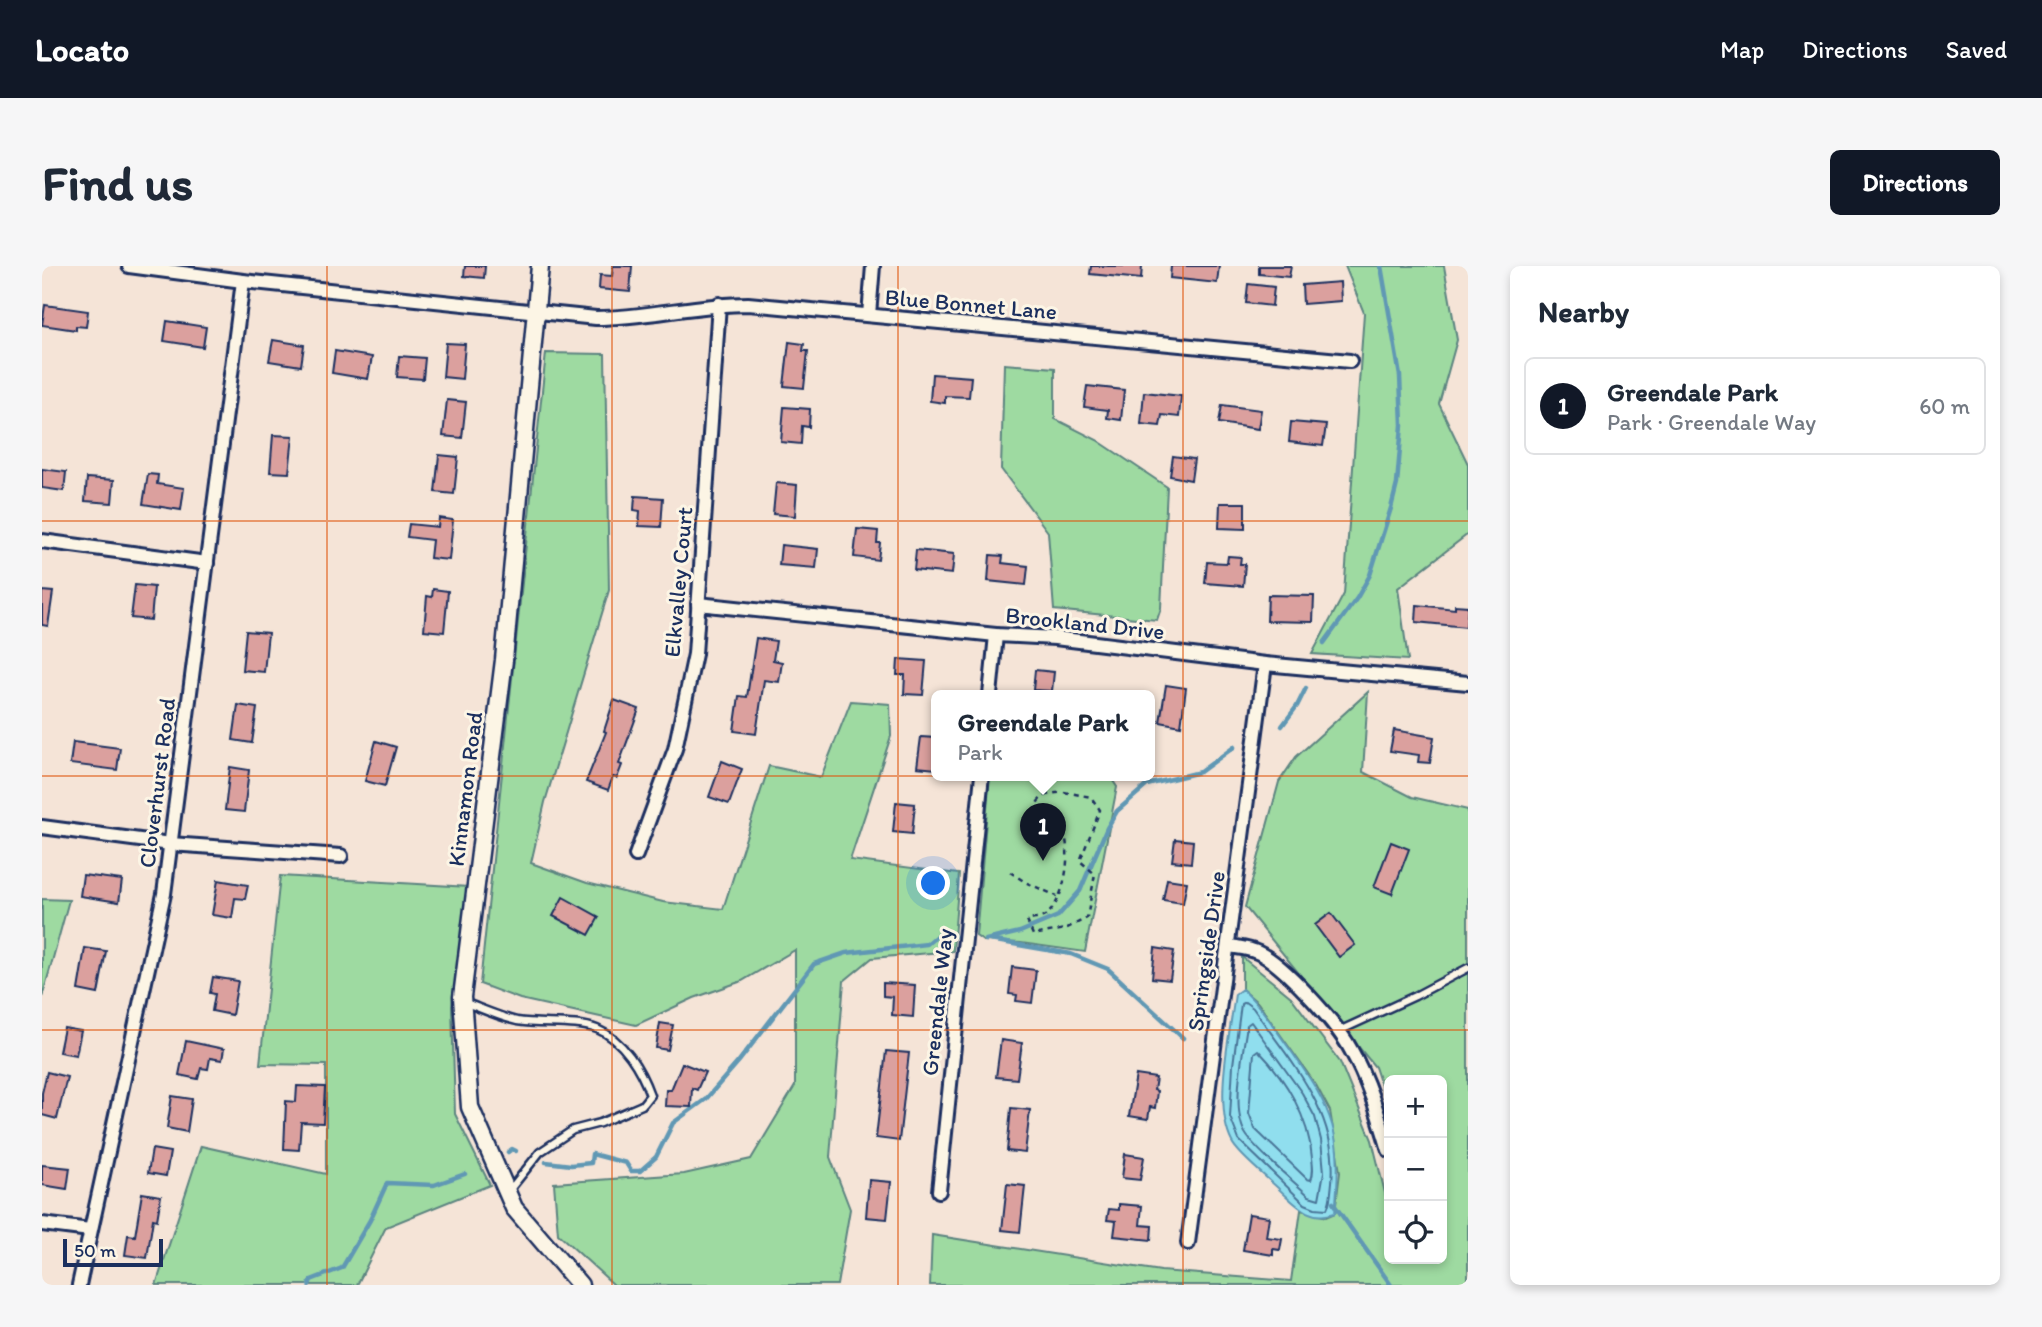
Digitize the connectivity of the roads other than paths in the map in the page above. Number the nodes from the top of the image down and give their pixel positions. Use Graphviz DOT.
graph roads {
  1 [pos="129,266"];
  2 [pos="540,266"];
  3 [pos="873,266"];
  4 [pos="243,281"];
  5 [pos="719,304"];
  6 [pos="535,312"];
  7 [pos="869,315"];
  8 [pos="1350,361"];
  9 [pos="42,541"];
  10 [pos="208,563"];
  11 [pos="698,604"];
  12 [pos="996,635"];
  13 [pos="1265,664"];
  14 [pos="1468,683"];
  15 [pos="990,690"];
  16 [pos="981,781"];
  17 [pos="42,827"];
  18 [pos="170,844"];
  19 [pos="636,855"];
  20 [pos="341,856"];
  21 [pos="1228,946"];
  22 [pos="1468,968"];
  23 [pos="462,1002"];
  24 [pos="1337,1031"];
  25 [pos="1386,1138"];
  26 [pos="939,1191"];
  27 [pos="507,1193"];
  28 [pos="42,1224"];
  29 [pos="90,1230"];
  30 [pos="1188,1243"];
  31 [pos="79,1285"];
  32 [pos="580,1285"];
  1 -- 4 [label="street, Blue Bonnet Lane"];
  2 -- 6 [label="main road, Kinnamon Road"];
  3 -- 7 [label="street"];
  4 -- 6 [label="street, Blue Bonnet Lane"];
  4 -- 10 [label="street, Cloverhurst Road"];
  5 -- 6 [label="street, Blue Bonnet Lane"];
  5 -- 7 [label="street, Blue Bonnet Lane"];
  5 -- 11 [label="street, Elkvalley Court"];
  6 -- 23 [label="main road, Kinnamon Road"];
  7 -- 8 [label="street, Blue Bonnet Lane"];
  9 -- 10 [label="street"];
  10 -- 18 [label="street, Cloverhurst Road"];
  11 -- 12 [label="street, Brookland Drive"];
  11 -- 19 [label="street, Elkvalley Court"];
  12 -- 13 [label="street, Brookland Drive"];
  12 -- 15 [label="street"];
  13 -- 14 [label="street, Brookland Drive"];
  13 -- 21 [label="street, Springside Drive"];
  16 -- 26 [label="street, Greendale Way"];
  17 -- 18 [label="street"];
  18 -- 20 [label="street"];
  18 -- 29 [label="street, Cloverhurst Road"];
  21 -- 24 [label="street"];
  21 -- 30 [label="street, Springside Drive"];
  22 -- 24 [label="lane"];
  23 -- 27 [label="main road, Kinnamon Road"];
  23 -- 27 [label="lane"];
  24 -- 25 [label="street"];
  27 -- 32 [label="main road, Kinnamon Road"];
  28 -- 29 [label="street"];
  29 -- 31 [label="street, Cloverhurst Road"];
}
